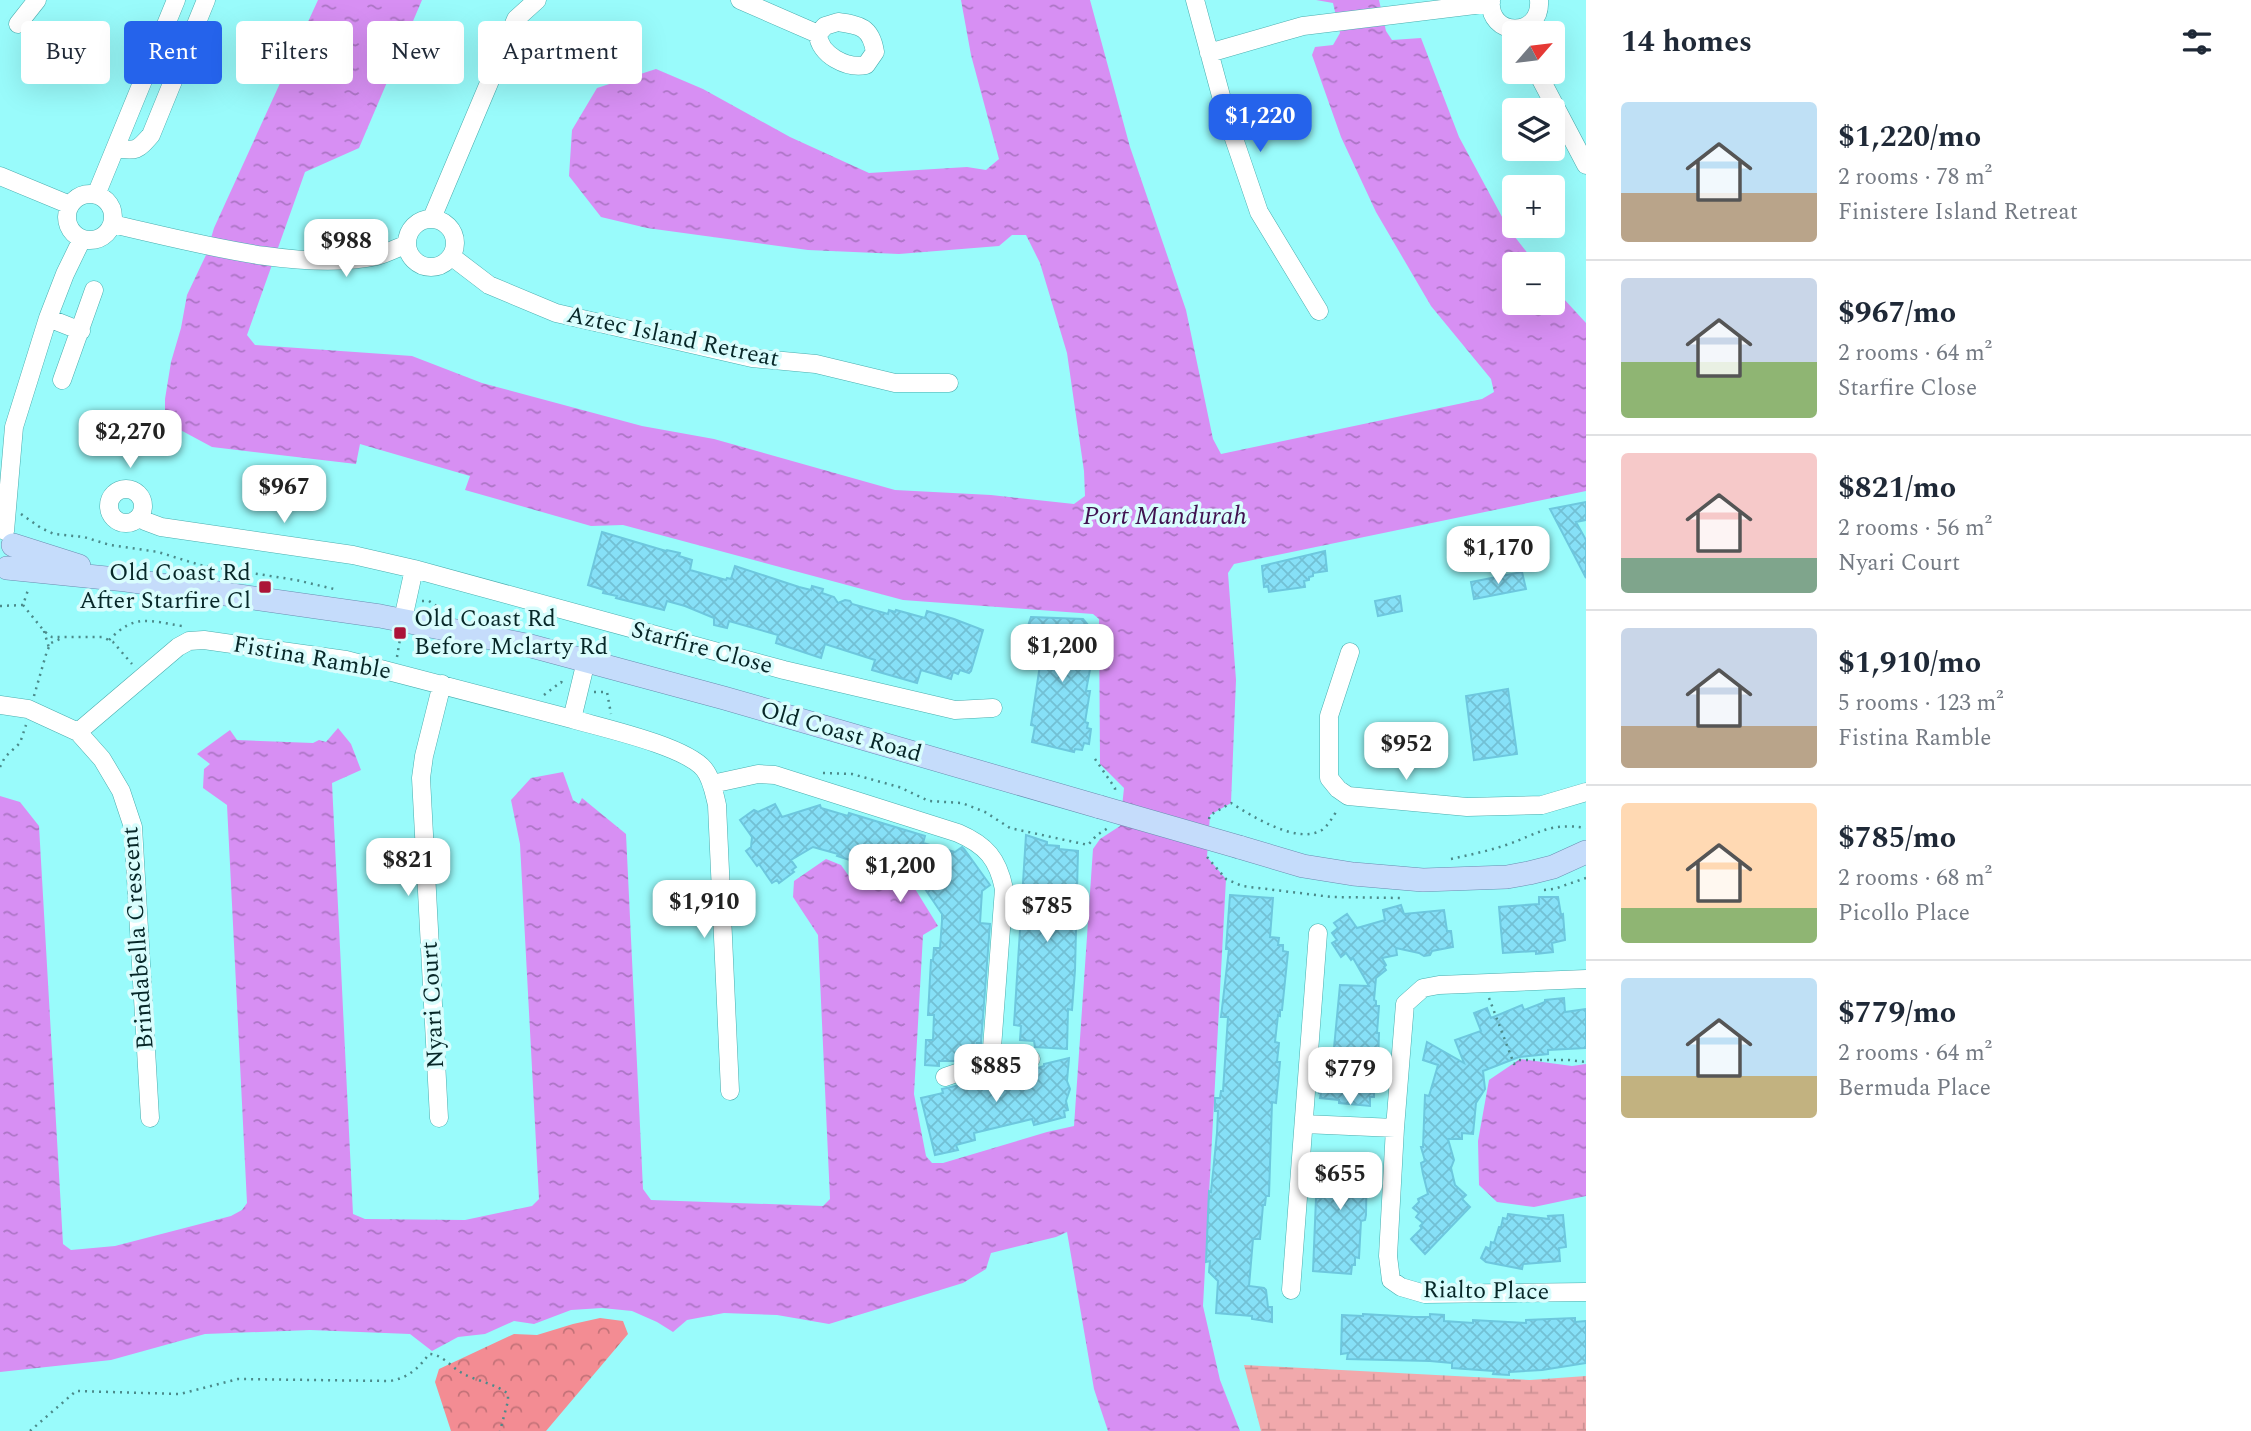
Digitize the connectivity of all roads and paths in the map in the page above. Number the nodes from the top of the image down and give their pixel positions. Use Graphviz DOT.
graph roads {
  1 [pos="37,0"];
  2 [pos="176,0"];
  3 [pos="206,0"];
  4 [pos="537,0"];
  5 [pos="740,0"];
  6 [pos="1195,0"];
  7 [pos="1539,0"];
  8 [pos="1491,2"];
  9 [pos="1533,21"];
  10 [pos="18,24"];
  11 [pos="1502,24"];
  12 [pos="818,34"];
  13 [pos="1209,53"];
  14 [pos="1543,84"];
  15 [pos="116,148"];
  16 [pos="1586,165"];
  17 [pos="0,176"];
  18 [pos="96,195"];
  19 [pos="70,205"];
  20 [pos="432,218"];
  21 [pos="112,224"];
  22 [pos="82,239"];
  23 [pos="407,244"];
  24 [pos="451,256"];
  25 [pos="94,290"];
  26 [pos="1319,311"];
  27 [pos="48,318"];
  28 [pos="81,331"];
  29 [pos="62,380"];
  30 [pos="949,383"];
  31 [pos="13,427"];
  32 [pos="0,450"];
  33 [pos="139,517"];
  34 [pos="6,534"];
  35 [pos="414,569"];
  36 [pos="3,570"];
  37 [pos="126,580"];
  38 [pos="23,605"];
  39 [pos="402,628"];
  40 [pos="44,631"];
  41 [pos="61,638"];
  42 [pos="49,648"];
  43 [pos="1350,652"];
  44 [pos="396,661"];
  45 [pos="586,661"];
  46 [pos="143,677"];
  47 [pos="442,684"];
  48 [pos="572,686"];
  49 [pos="593,692"];
  50 [pos="544,695"];
  51 [pos="33,698"];
  52 [pos="0,705"];
  53 [pos="993,708"];
  54 [pos="612,716"];
  55 [pos="572,719"];
  56 [pos="27,721"];
  57 [pos="78,732"];
  58 [pos="0,757"];
  59 [pos="5,757"];
  60 [pos="1095,759"];
  61 [pos="0,767"];
  62 [pos="820,774"];
  63 [pos="712,785"];
  64 [pos="1586,792"];
  65 [pos="1109,811"];
  66 [pos="1586,852"];
  67 [pos="1586,866"];
  68 [pos="1553,867"];
  69 [pos="1318,933"];
  70 [pos="1586,979"];
  71 [pos="1490,984"];
  72 [pos="1031,1059"];
  73 [pos="991,1061"];
  74 [pos="1586,1062"];
  75 [pos="945,1077"];
  76 [pos="730,1091"];
  77 [pos="150,1118"];
  78 [pos="439,1118"];
  79 [pos="1304,1124"];
  80 [pos="1395,1128"];
  81 [pos="1291,1290"];
  82 [pos="1586,1292"];
  83 [pos="30,1431"];
  84 [pos="500,1431"];
  1 -- 10 [label="street"];
  2 -- 15 [label="street"];
  3 -- 15 [label="street"];
  4 -- 20 [label="street"];
  5 -- 12 [label="street"];
  6 -- 13 [label="street"];
  7 -- 9 [label="street"];
  8 -- 11 [label="street"];
  8 -- 13 [label="street"];
  13 -- 26 [label="street"];
  14 -- 16 [label="street"];
  15 -- 18 [label="street"];
  17 -- 19 [label="street"];
  18 -- 19 [label="street"];
  18 -- 21 [label="street"];
  19 -- 22 [label="street"];
  20 -- 23 [label="street"];
  20 -- 24 [label="street"];
  21 -- 22 [label="street"];
  21 -- 23 [label="street"];
  22 -- 27 [label="street"];
  23 -- 24 [label="street"];
  24 -- 30 [label="street, Aztec Island Retreat"];
  25 -- 28 [label="street"];
  27 -- 28 [label="street"];
  27 -- 31 [label="street"];
  28 -- 29 [label="street"];
  31 -- 32 [label="street"];
  31 -- 34 [label="street"];
  33 -- 35 [label="street, Starfire Close"];
  34 -- 36 [label="main road, Old Coast Road"];
  34 -- 37 [label="main road, Old Coast Road"];
  35 -- 39 [label="street"];
  35 -- 53 [label="street, Starfire Close"];
  36 -- 37 [label="main road, Old Coast Road"];
  37 -- 39 [label="main road, Old Coast Road"];
  38 -- 40 [label="path"];
  39 -- 44 [label="path"];
  39 -- 45 [label="main road, Old Coast Road"];
  40 -- 41 [label="path"];
  40 -- 42 [label="path"];
  41 -- 42 [label="path"];
  41 -- 46 [label="path"];
  42 -- 51 [label="path"];
  43 -- 64 [label="street"];
  45 -- 55 [label="street"];
  45 -- 65 [label="main road, Old Coast Road"];
  46 -- 47 [label="street, Fistina Ramble"];
  46 -- 57 [label="street, Fistina Ramble"];
  47 -- 55 [label="street, Fistina Ramble"];
  47 -- 78 [label="street, Nyari Court"];
  48 -- 50 [label="path"];
  49 -- 54 [label="path"];
  52 -- 57 [label="street, Brindabella Crescent"];
  55 -- 63 [label="street, Fistina Ramble"];
  56 -- 59 [label="path"];
  57 -- 77 [label="street, Brindabella Crescent"];
  58 -- 59 [label="path"];
  59 -- 61 [label="path"];
  60 -- 65 [label="path"];
  62 -- 65 [label="path"];
  63 -- 73 [label="street"];
  63 -- 76 [label="street, Fistina Ramble"];
  65 -- 68 [label="main road, Old Coast Road, bridge"];
  66 -- 68 [label="main road, Old Coast Road"];
  67 -- 68 [label="main road, Old Coast Road"];
  69 -- 79 [label="street"];
  70 -- 71 [label="street, Rialto Place"];
  71 -- 74 [label="path"];
  71 -- 80 [label="street, Rialto Place"];
  72 -- 73 [label="street"];
  73 -- 75 [label="street"];
  79 -- 80 [label="street"];
  79 -- 81 [label="street"];
  80 -- 82 [label="street, Rialto Place"];
  83 -- 84 [label="path"];
}
